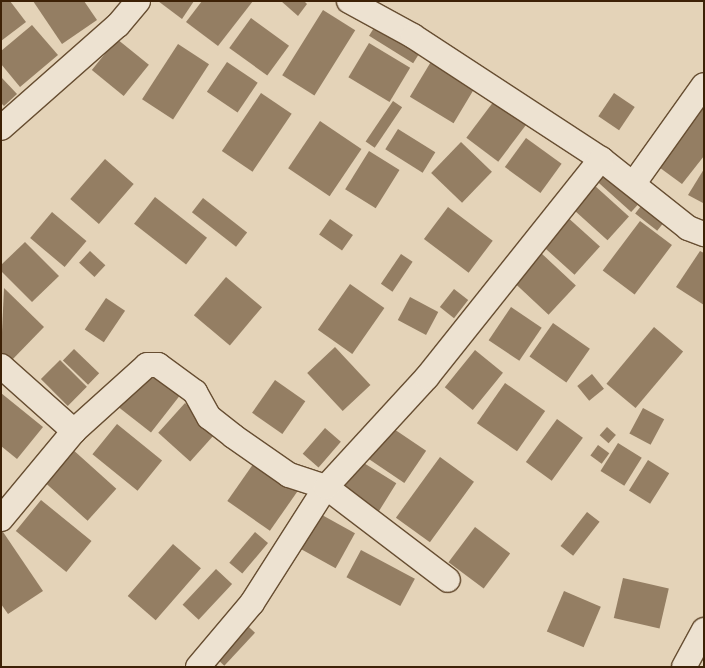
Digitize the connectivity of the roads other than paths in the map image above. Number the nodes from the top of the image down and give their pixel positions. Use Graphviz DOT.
graph roads {
  1 [pos="138,1"];
  2 [pos="349,1"];
  3 [pos="704,84"];
  4 [pos="1,128"];
  5 [pos="601,159"];
  6 [pos="634,183"];
  7 [pos="704,234"];
  8 [pos="1,366"];
  9 [pos="74,431"];
  10 [pos="326,487"];
  11 [pos="1,519"];
  12 [pos="448,580"];
  13 [pos="704,630"];
  14 [pos="198,667"];
  15 [pos="684,667"];
  1 -- 4 [label="street"];
  2 -- 5 [label="street"];
  3 -- 6 [label="street"];
  5 -- 6 [label="street"];
  5 -- 10 [label="street"];
  6 -- 7 [label="street"];
  8 -- 9 [label="street"];
  9 -- 10 [label="street"];
  9 -- 11 [label="street"];
  10 -- 12 [label="street"];
  10 -- 14 [label="street"];
  13 -- 15 [label="street"];
}
